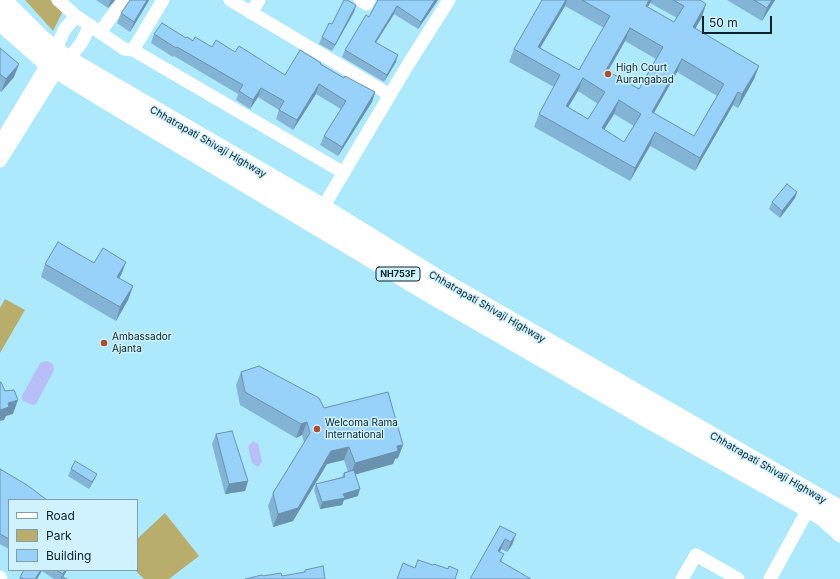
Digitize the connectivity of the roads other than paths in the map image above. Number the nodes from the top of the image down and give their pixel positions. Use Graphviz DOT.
graph roads {
  1 [pos="2,0"];
  2 [pos="58,0"];
  3 [pos="124,0"];
  4 [pos="163,0"];
  5 [pos="230,0"];
  6 [pos="259,0"];
  7 [pos="360,0"];
  8 [pos="369,0"];
  9 [pos="449,0"];
  10 [pos="251,13"];
  11 [pos="76,16"];
  12 [pos="0,21"];
  13 [pos="95,29"];
  14 [pos="132,50"];
  15 [pos="57,61"];
  16 [pos="390,95"];
  17 [pos="0,143"];
  18 [pos="0,161"];
  19 [pos="344,173"];
  20 [pos="318,216"];
  21 [pos="809,508"];
  22 [pos="840,510"];
  23 [pos="840,526"];
  24 [pos="840,536"];
  25 [pos="682,579"];
  26 [pos="738,579"];
  27 [pos="770,579"];
  1 -- 15 [label="highway, Chhatrapati Shivaji Highway / NH753F"];
  2 -- 11 [label="street"];
  3 -- 13 [label="street"];
  4 -- 14 [label="street"];
  5 -- 10 [label="street"];
  6 -- 10 [label="street"];
  7 -- 8 [label="street"];
  9 -- 16 [label="street"];
  10 -- 16 [label="street"];
  11 -- 13 [label="street"];
  11 -- 15 [label="street"];
  12 -- 15 [label="highway, Chhatrapati Shivaji Highway / NH753F"];
  13 -- 14 [label="street"];
  13 -- 15 [label="street"];
  14 -- 19 [label="street"];
  15 -- 17 [label="street"];
  15 -- 18 [label="street"];
  15 -- 20 [label="highway, Chhatrapati Shivaji Highway / NH753F"];
  16 -- 19 [label="street"];
  19 -- 20 [label="street"];
  20 -- 21 [label="highway, Chhatrapati Shivaji Highway / NH753F"];
  20 -- 22 [label="highway, Chhatrapati Shivaji Highway / NH753F"];
  21 -- 23 [label="highway, NH753F"];
  21 -- 24 [label="street"];
  21 -- 27 [label="street"];
  25 -- 26 [label="street"];
}
